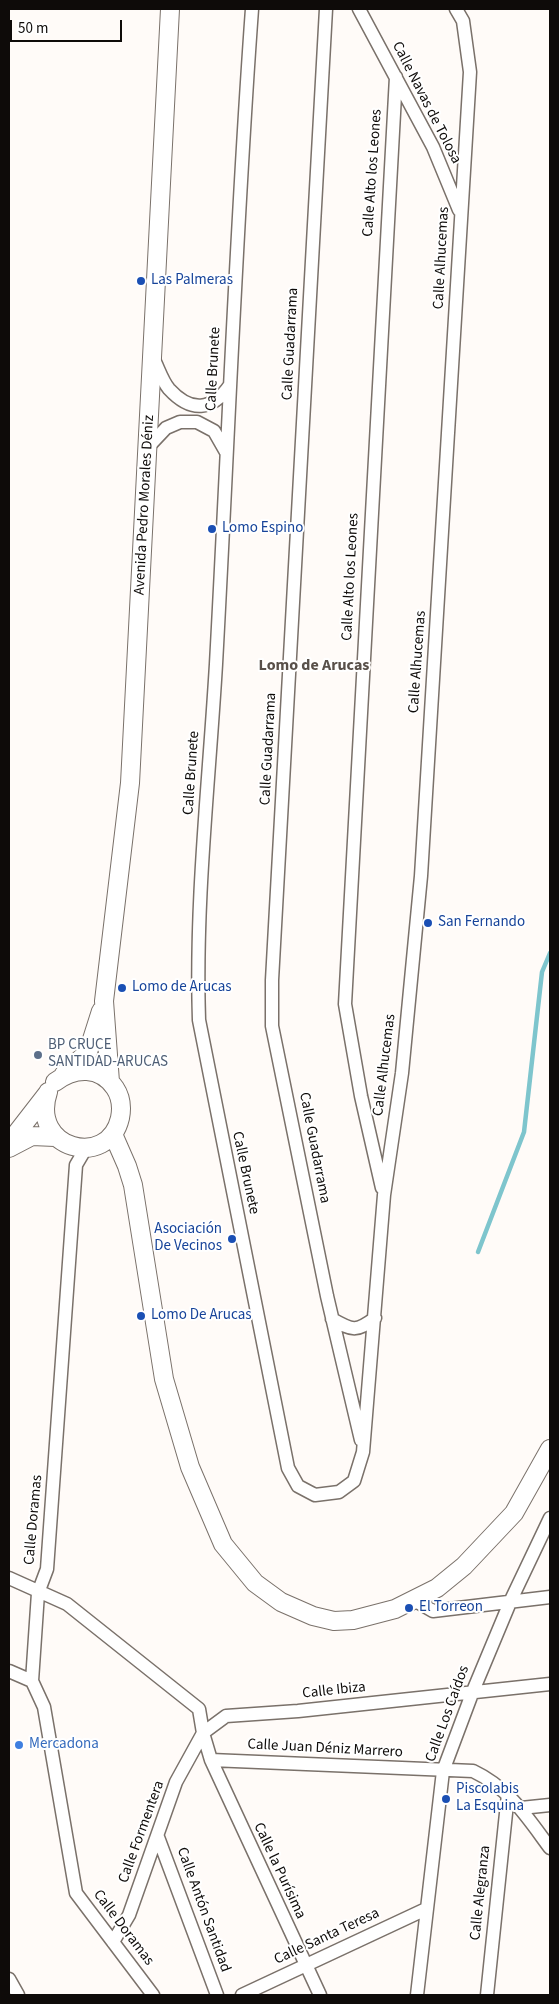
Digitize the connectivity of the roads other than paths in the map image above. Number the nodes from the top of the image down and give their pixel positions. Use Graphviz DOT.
graph roads {
  1 [pos="170,9"];
  2 [pos="252,9"];
  3 [pos="326,9"];
  4 [pos="359,9"];
  5 [pos="456,9"];
  6 [pos="396,77"];
  7 [pos="460,213"];
  8 [pos="152,357"];
  9 [pos="230,385"];
  10 [pos="149,446"];
  11 [pos="226,452"];
  12 [pos="104,1001"];
  13 [pos="110,1082"];
  14 [pos="51,1087"];
  15 [pos="112,1134"];
  16 [pos="60,1140"];
  17 [pos="9,1143"];
  18 [pos="92,1146"];
  19 [pos="9,1148"];
  20 [pos="76,1165"];
  21 [pos="127,1166"];
  22 [pos="384,1195"];
  23 [pos="375,1318"];
  24 [pos="332,1319"];
  25 [pos="550,1449"];
  26 [pos="363,1452"];
  27 [pos="339,1492"];
  28 [pos="550,1518"];
  29 [pos="9,1578"];
  30 [pos="38,1593"];
  31 [pos="550,1596"];
  32 [pos="414,1600"];
  33 [pos="511,1600"];
  34 [pos="9,1672"];
  35 [pos="32,1681"];
  36 [pos="550,1684"];
  37 [pos="473,1691"];
  38 [pos="203,1733"];
  39 [pos="211,1760"];
  40 [pos="443,1771"];
  41 [pos="508,1794"];
  42 [pos="550,1805"];
  43 [pos="520,1808"];
  44 [pos="158,1837"];
  45 [pos="550,1848"];
  46 [pos="426,1909"];
  47 [pos="113,1942"];
  48 [pos="305,1965"];
  49 [pos="9,1979"];
  50 [pos="18,1995"];
  51 [pos="153,1995"];
  52 [pos="217,1995"];
  53 [pos="242,1995"];
  54 [pos="320,1995"];
  55 [pos="417,1995"];
  56 [pos="487,1995"];
  1 -- 8 [label="main road, Avenida Pedro Morales Déniz"];
  2 -- 9 [label="street, Calle Brunete"];
  3 -- 24 [label="street, Calle Guadarrama"];
  4 -- 6 [label="street, Calle Navas de Tolosa"];
  5 -- 7 [label="street, Calle Alhucemas"];
  6 -- 7 [label="street, Calle Navas de Tolosa"];
  6 -- 22 [label="street, Calle Alto los Leones"];
  7 -- 22 [label="street, Calle Alhucemas"];
  8 -- 9 [label="street"];
  8 -- 10 [label="main road, Avenida Pedro Morales Déniz"];
  9 -- 11 [label="street, Calle Brunete"];
  10 -- 11 [label="street"];
  10 -- 12 [label="main road, Avenida Pedro Morales Déniz"];
  11 -- 27 [label="street, Calle Brunete"];
  12 -- 13 [label="main road"];
  12 -- 14 [label="main road"];
  13 -- 14 [label="main road"];
  13 -- 15 [label="main road"];
  14 -- 16 [label="main road"];
  14 -- 17 [label="main road"];
  15 -- 18 [label="main road"];
  15 -- 21 [label="main road"];
  16 -- 18 [label="main road"];
  16 -- 19 [label="main road"];
  16 -- 20 [label="street"];
  18 -- 20 [label="street"];
  18 -- 21 [label="main road"];
  20 -- 30 [label="street, Calle Doramas"];
  21 -- 32 [label="main road"];
  22 -- 23 [label="street, Calle Alhucemas"];
  23 -- 24 [label="street"];
  23 -- 26 [label="street, Calle Alhucemas"];
  24 -- 26 [label="street, Calle Guadarrama"];
  25 -- 32 [label="main road"];
  26 -- 27 [label="street, Calle Alhucemas"];
  28 -- 33 [label="street, Calle Los Caídos"];
  29 -- 30 [label="street"];
  30 -- 35 [label="street, Calle Doramas"];
  30 -- 38 [label="street"];
  31 -- 33 [label="street"];
  32 -- 33 [label="street"];
  33 -- 37 [label="street, Calle Los Caídos"];
  34 -- 35 [label="street"];
  35 -- 47 [label="street, Calle Doramas"];
  36 -- 37 [label="street, Calle Ibiza"];
  37 -- 38 [label="street, Calle Ibiza"];
  37 -- 40 [label="street, Calle Los Caídos"];
  38 -- 39 [label="street"];
  38 -- 44 [label="street, Calle Formentera"];
  39 -- 40 [label="street, Calle Juan Déniz Marrero"];
  39 -- 48 [label="street, Calle la Purísima"];
  40 -- 41 [label="street, Calle Juan Déniz Marrero"];
  40 -- 46 [label="street, Calle Los Caídos"];
  41 -- 43 [label="street, Calle Juan Déniz Marrero"];
  41 -- 56 [label="street, Calle Alegranza"];
  42 -- 43 [label="street"];
  43 -- 45 [label="street, Calle Juan Déniz Marrero"];
  44 -- 47 [label="street, Calle Formentera"];
  44 -- 52 [label="street, Calle Antón Santidad"];
  46 -- 48 [label="street, Calle Santa Teresa"];
  46 -- 55 [label="street, Calle Los Caídos"];
  47 -- 51 [label="street, Calle Doramas"];
  48 -- 53 [label="street, Calle Santa Teresa"];
  48 -- 54 [label="street, Calle la Purísima"];
  49 -- 50 [label="street"];
}
